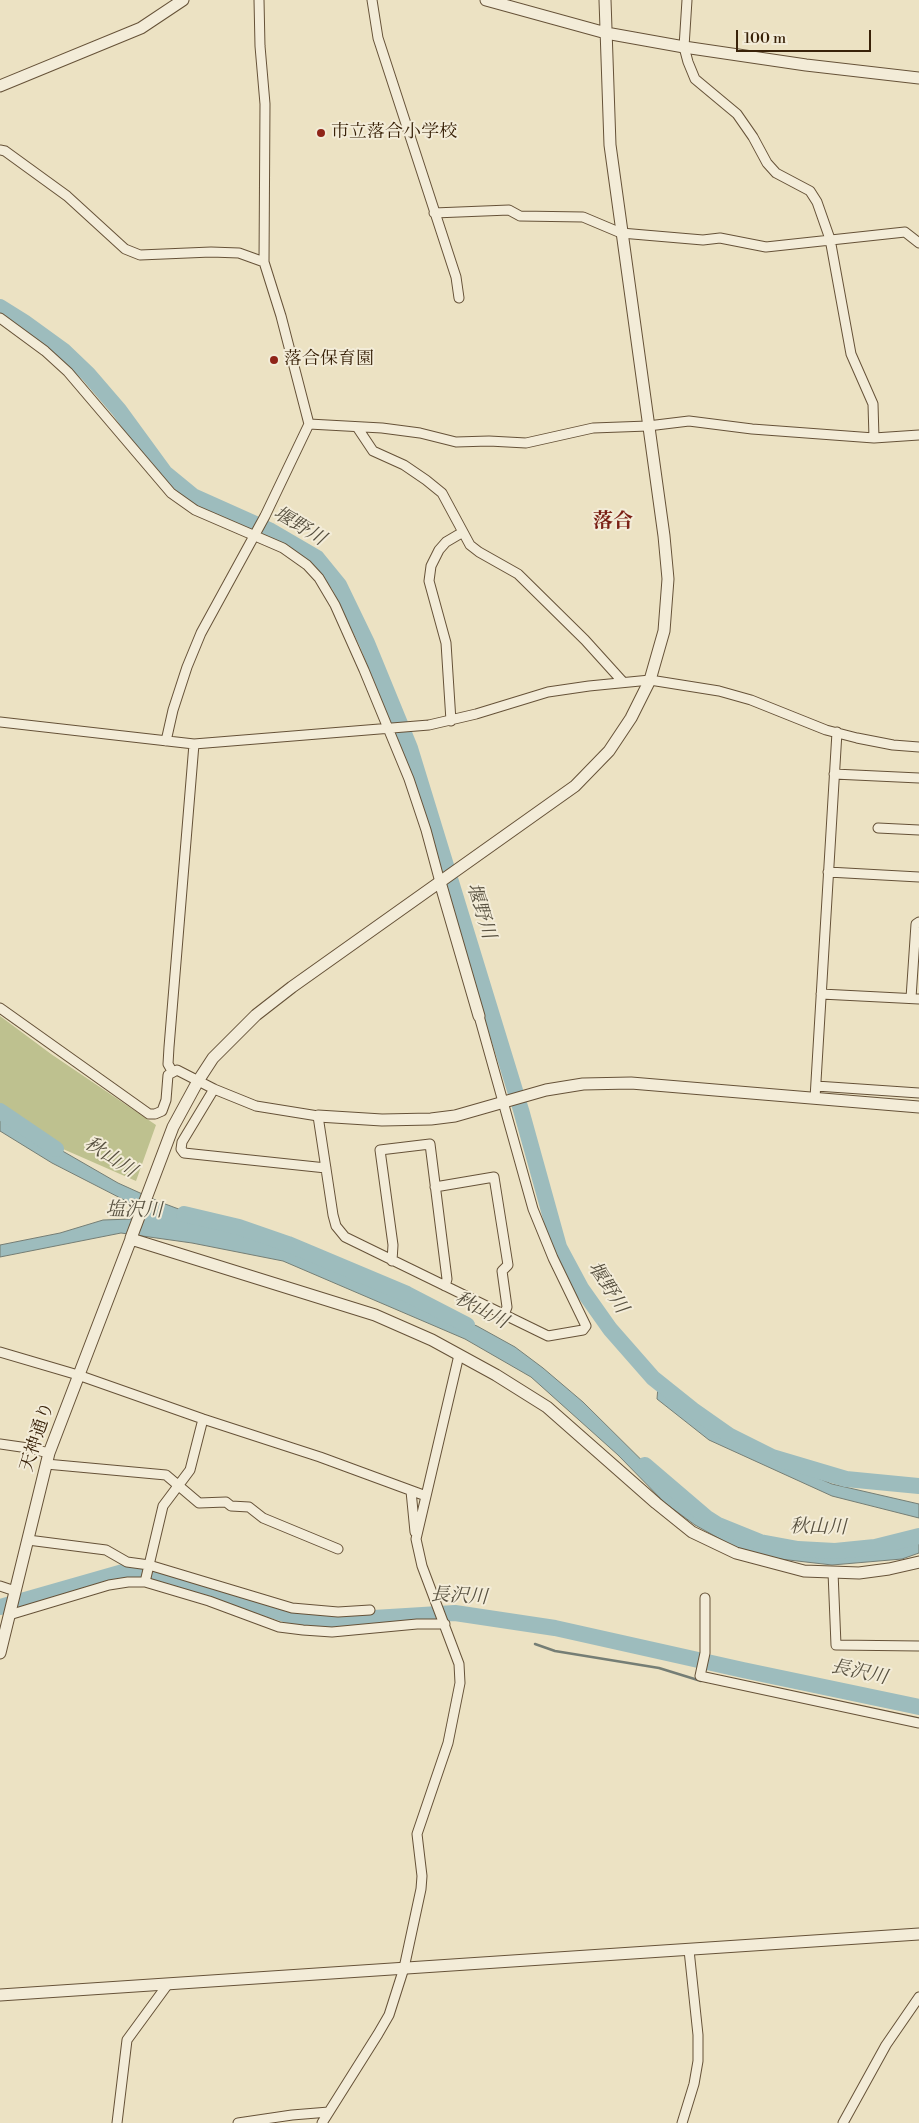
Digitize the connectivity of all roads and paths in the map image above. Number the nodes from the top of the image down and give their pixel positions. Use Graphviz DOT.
graph roads {
  1 [pos="183,0"];
  2 [pos="260,0"];
  3 [pos="372,0"];
  4 [pos="486,0"];
  5 [pos="605,0"];
  6 [pos="687,0"];
  7 [pos="606,33"];
  8 [pos="684,47"];
  9 [pos="919,78"];
  10 [pos="0,86"];
  11 [pos="0,150"];
  12 [pos="434,212"];
  13 [pos="621,233"];
  14 [pos="830,238"];
  15 [pos="919,242"];
  16 [pos="264,262"];
  17 [pos="459,298"];
  18 [pos="0,318"];
  19 [pos="309,424"];
  20 [pos="648,426"];
  21 [pos="357,427"];
  22 [pos="919,435"];
  23 [pos="874,438"];
  24 [pos="463,532"];
  25 [pos="255,535"];
  26 [pos="650,680"];
  27 [pos="623,682"];
  28 [pos="451,721"];
  29 [pos="0,722"];
  30 [pos="390,729"];
  31 [pos="837,732"];
  32 [pos="166,741"];
  33 [pos="194,744"];
  34 [pos="919,747"];
  35 [pos="834,774"];
  36 [pos="919,778"];
  37 [pos="878,828"];
  38 [pos="919,830"];
  39 [pos="828,872"];
  40 [pos="919,877"];
  41 [pos="441,882"];
  42 [pos="919,922"];
  43 [pos="821,994"];
  44 [pos="915,999"];
  45 [pos="0,1008"];
  46 [pos="479,1016"];
  47 [pos="172,1071"];
  48 [pos="198,1081"];
  49 [pos="816,1086"];
  50 [pos="214,1089"];
  51 [pos="919,1093"];
  52 [pos="815,1098"];
  53 [pos="504,1102"];
  54 [pos="919,1107"];
  55 [pos="318,1116"];
  56 [pos="326,1168"];
  57 [pos="435,1187"];
  58 [pos="131,1239"];
  59 [pos="392,1261"];
  60 [pos="445,1286"];
  61 [pos="504,1315"];
  62 [pos="0,1352"];
  63 [pos="459,1355"];
  64 [pos="78,1375"];
  65 [pos="203,1419"];
  66 [pos="0,1444"];
  67 [pos="48,1458"];
  68 [pos="179,1485"];
  69 [pos="411,1491"];
  70 [pos="426,1496"];
  71 [pos="416,1539"];
  72 [pos="28,1540"];
  73 [pos="338,1549"];
  74 [pos="919,1562"];
  75 [pos="149,1565"];
  76 [pos="833,1572"];
  77 [pos="145,1582"];
  78 [pos="0,1586"];
  79 [pos="15,1593"];
  80 [pos="704,1598"];
  81 [pos="370,1610"];
  82 [pos="9,1614"];
  83 [pos="445,1624"];
  84 [pos="919,1646"];
  85 [pos="0,1653"];
  86 [pos="919,1723"];
  87 [pos="919,1934"];
  88 [pos="689,1950"];
  89 [pos="404,1968"];
  90 [pos="168,1984"];
  91 [pos="0,1995"];
  92 [pos="919,1997"];
  93 [pos="329,2112"];
  94 [pos="117,2123"];
  95 [pos="238,2123"];
  96 [pos="322,2123"];
  97 [pos="682,2123"];
  98 [pos="843,2123"];
  1 -- 10 [label="street"];
  2 -- 16 [label="street"];
  3 -- 12 [label="street"];
  4 -- 7 [label="street"];
  5 -- 7 [label="street, 天神通り"];
  6 -- 8 [label="street"];
  7 -- 8 [label="street"];
  7 -- 13 [label="street, 天神通り"];
  8 -- 9 [label="street"];
  8 -- 14 [label="street"];
  11 -- 16 [label="street"];
  12 -- 13 [label="street"];
  12 -- 17 [label="street"];
  13 -- 14 [label="street"];
  13 -- 20 [label="street, 天神通り"];
  14 -- 15 [label="street"];
  14 -- 23 [label="street"];
  16 -- 19 [label="street"];
  18 -- 25 [label="street"];
  19 -- 21 [label="street"];
  19 -- 25 [label="street"];
  20 -- 21 [label="street"];
  20 -- 23 [label="street"];
  20 -- 26 [label="street, 天神通り"];
  21 -- 24 [label="street"];
  22 -- 23 [label="street"];
  24 -- 27 [label="street"];
  24 -- 28 [label="street"];
  25 -- 30 [label="street"];
  25 -- 32 [label="street"];
  26 -- 27 [label="street"];
  26 -- 31 [label="street"];
  26 -- 41 [label="street, 天神通り"];
  27 -- 28 [label="street"];
  28 -- 30 [label="street"];
  29 -- 32 [label="street"];
  30 -- 33 [label="street"];
  30 -- 41 [label="street"];
  31 -- 34 [label="street"];
  31 -- 35 [label="street"];
  32 -- 33 [label="street"];
  33 -- 47 [label="street"];
  35 -- 36 [label="street"];
  35 -- 39 [label="street"];
  37 -- 38 [label="street"];
  39 -- 40 [label="street"];
  39 -- 43 [label="street"];
  41 -- 46 [label="street"];
  41 -- 48 [label="street, 天神通り"];
  42 -- 44 [label="street"];
  43 -- 44 [label="street"];
  43 -- 49 [label="street"];
  45 -- 47 [label="street"];
  46 -- 53 [label="street"];
  47 -- 48 [label="street"];
  48 -- 50 [label="street"];
  48 -- 58 [label="street, 天神通り"];
  49 -- 51 [label="street"];
  49 -- 52 [label="street"];
  50 -- 55 [label="street"];
  50 -- 56 [label="street"];
  52 -- 53 [label="street"];
  52 -- 54 [label="street"];
  53 -- 55 [label="street"];
  53 -- 61 [label="street"];
  55 -- 56 [label="street"];
  56 -- 59 [label="street"];
  57 -- 59 [label="street"];
  57 -- 60 [label="street"];
  57 -- 61 [label="street"];
  58 -- 63 [label="street"];
  58 -- 64 [label="street, 天神通り"];
  59 -- 60 [label="street"];
  60 -- 61 [label="street"];
  62 -- 64 [label="street"];
  63 -- 70 [label="street"];
  63 -- 76 [label="street"];
  64 -- 65 [label="street"];
  64 -- 67 [label="street, 天神通り"];
  65 -- 68 [label="street"];
  65 -- 69 [label="street"];
  66 -- 67 [label="street"];
  67 -- 68 [label="street"];
  67 -- 72 [label="street, 天神通り"];
  68 -- 73 [label="street"];
  68 -- 75 [label="street"];
  69 -- 70 [label="street"];
  69 -- 71 [label="street"];
  70 -- 71 [label="street"];
  71 -- 83 [label="street"];
  72 -- 75 [label="street"];
  72 -- 79 [label="street, 天神通り"];
  74 -- 76 [label="street"];
  75 -- 77 [label="street"];
  75 -- 81 [label="street"];
  76 -- 84 [label="street"];
  77 -- 82 [label="street"];
  77 -- 83 [label="street"];
  78 -- 79 [label="street"];
  79 -- 82 [label="street, 天神通り"];
  80 -- 86 [label="street"];
  82 -- 85 [label="street, 天神通り"];
  83 -- 89 [label="street"];
  87 -- 88 [label="street"];
  88 -- 89 [label="street"];
  88 -- 97 [label="street"];
  89 -- 90 [label="street"];
  89 -- 93 [label="street"];
  90 -- 91 [label="street"];
  90 -- 94 [label="street"];
  92 -- 98 [label="street"];
  93 -- 95 [label="street"];
  93 -- 96 [label="street"];
}
